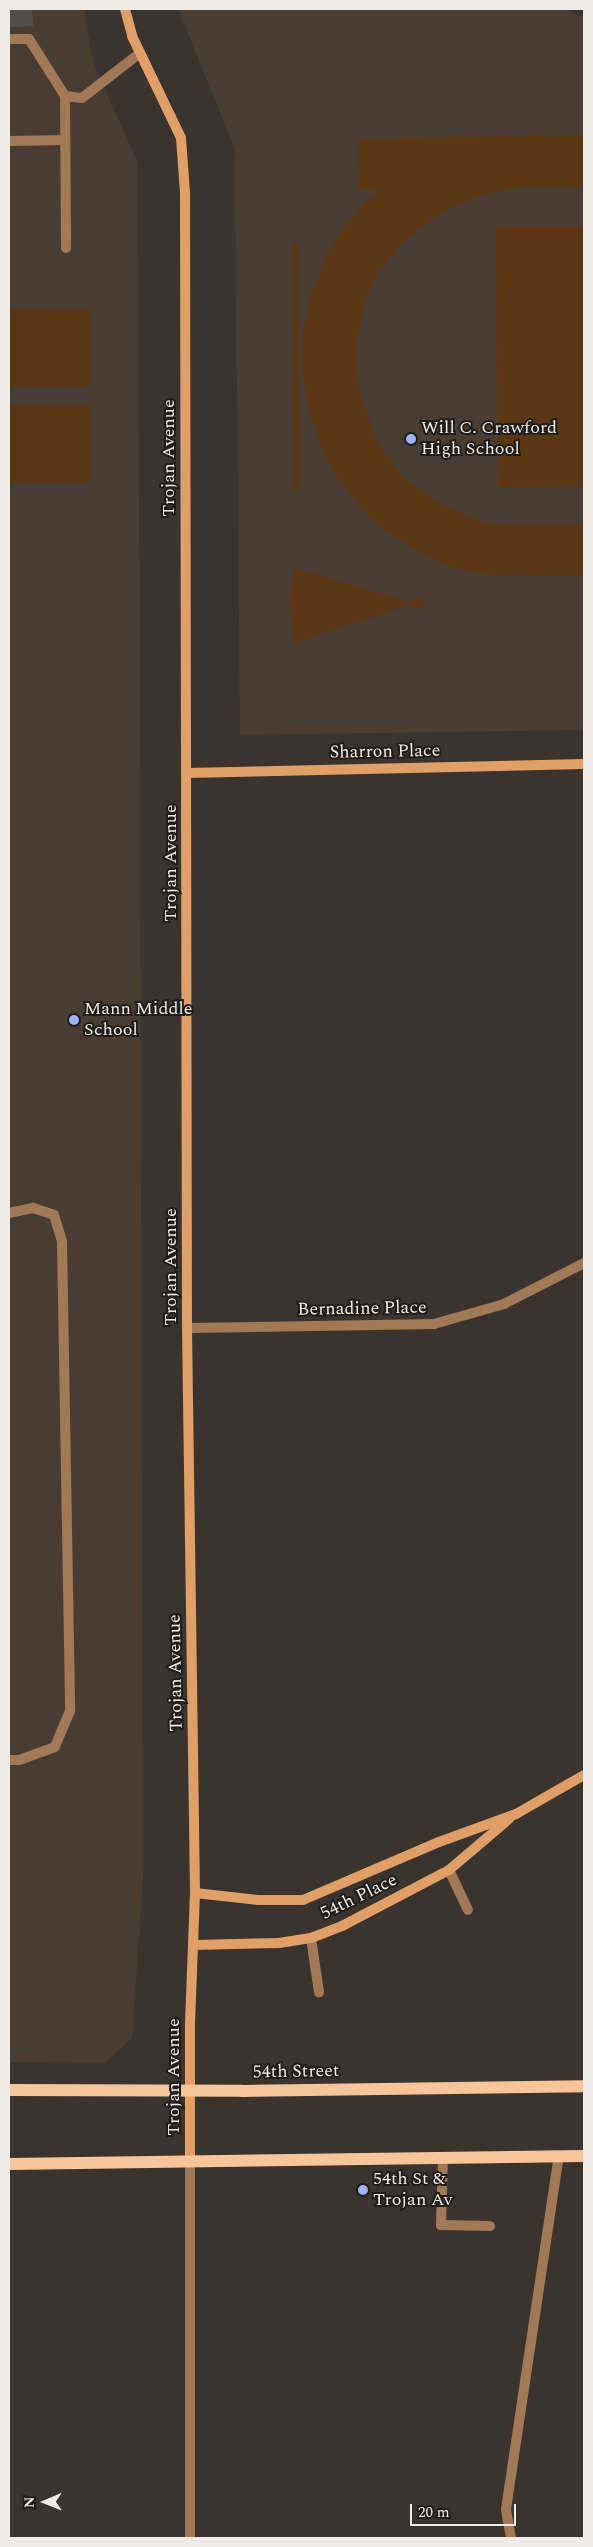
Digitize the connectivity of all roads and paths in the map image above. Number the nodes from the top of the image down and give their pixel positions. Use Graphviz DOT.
graph roads {
  1 [pos="125,9"];
  2 [pos="9,39"];
  3 [pos="140,53"];
  4 [pos="65,96"];
  5 [pos="65,140"];
  6 [pos="9,141"];
  7 [pos="66,248"];
  8 [pos="584,764"];
  9 [pos="187,773"];
  10 [pos="9,1213"];
  11 [pos="584,1262"];
  12 [pos="188,1328"];
  13 [pos="9,1760"];
  14 [pos="584,1775"];
  15 [pos="516,1814"];
  16 [pos="448,1870"];
  17 [pos="195,1893"];
  18 [pos="468,1910"];
  19 [pos="311,1938"];
  20 [pos="193,1945"];
  21 [pos="319,1992"];
  22 [pos="584,2086"];
  23 [pos="190,2089"];
  24 [pos="9,2090"];
  25 [pos="560,2156"];
  26 [pos="584,2156"];
  27 [pos="443,2158"];
  28 [pos="190,2161"];
  29 [pos="9,2164"];
  30 [pos="490,2226"];
  31 [pos="190,2538"];
  32 [pos="511,2538"];
  1 -- 3 [label="street, Trojan Avenue"];
  2 -- 4 [label="street"];
  3 -- 4 [label="street"];
  3 -- 9 [label="street, Trojan Avenue"];
  4 -- 5 [label="street"];
  5 -- 6 [label="street"];
  5 -- 7 [label="street"];
  8 -- 9 [label="street, Sharron Place"];
  9 -- 12 [label="street, Trojan Avenue"];
  10 -- 13 [label="street"];
  11 -- 12 [label="street, Bernadine Place"];
  12 -- 17 [label="street, Trojan Avenue"];
  14 -- 15 [label="street, 54th Place"];
  15 -- 16 [label="street, 54th Place"];
  15 -- 17 [label="street, 54th Place"];
  16 -- 18 [label="street"];
  16 -- 19 [label="street, 54th Place"];
  17 -- 20 [label="street, Trojan Avenue"];
  19 -- 20 [label="street, 54th Place"];
  19 -- 21 [label="street"];
  20 -- 23 [label="street, Trojan Avenue"];
  22 -- 23 [label="main road, 54th Street"];
  23 -- 24 [label="main road, 54th Street"];
  23 -- 28 [label="street, Trojan Avenue"];
  25 -- 26 [label="main road"];
  25 -- 27 [label="main road"];
  25 -- 32 [label="street"];
  27 -- 28 [label="main road"];
  27 -- 30 [label="street"];
  28 -- 29 [label="main road"];
  28 -- 31 [label="street, Trojan Avenue"];
}
